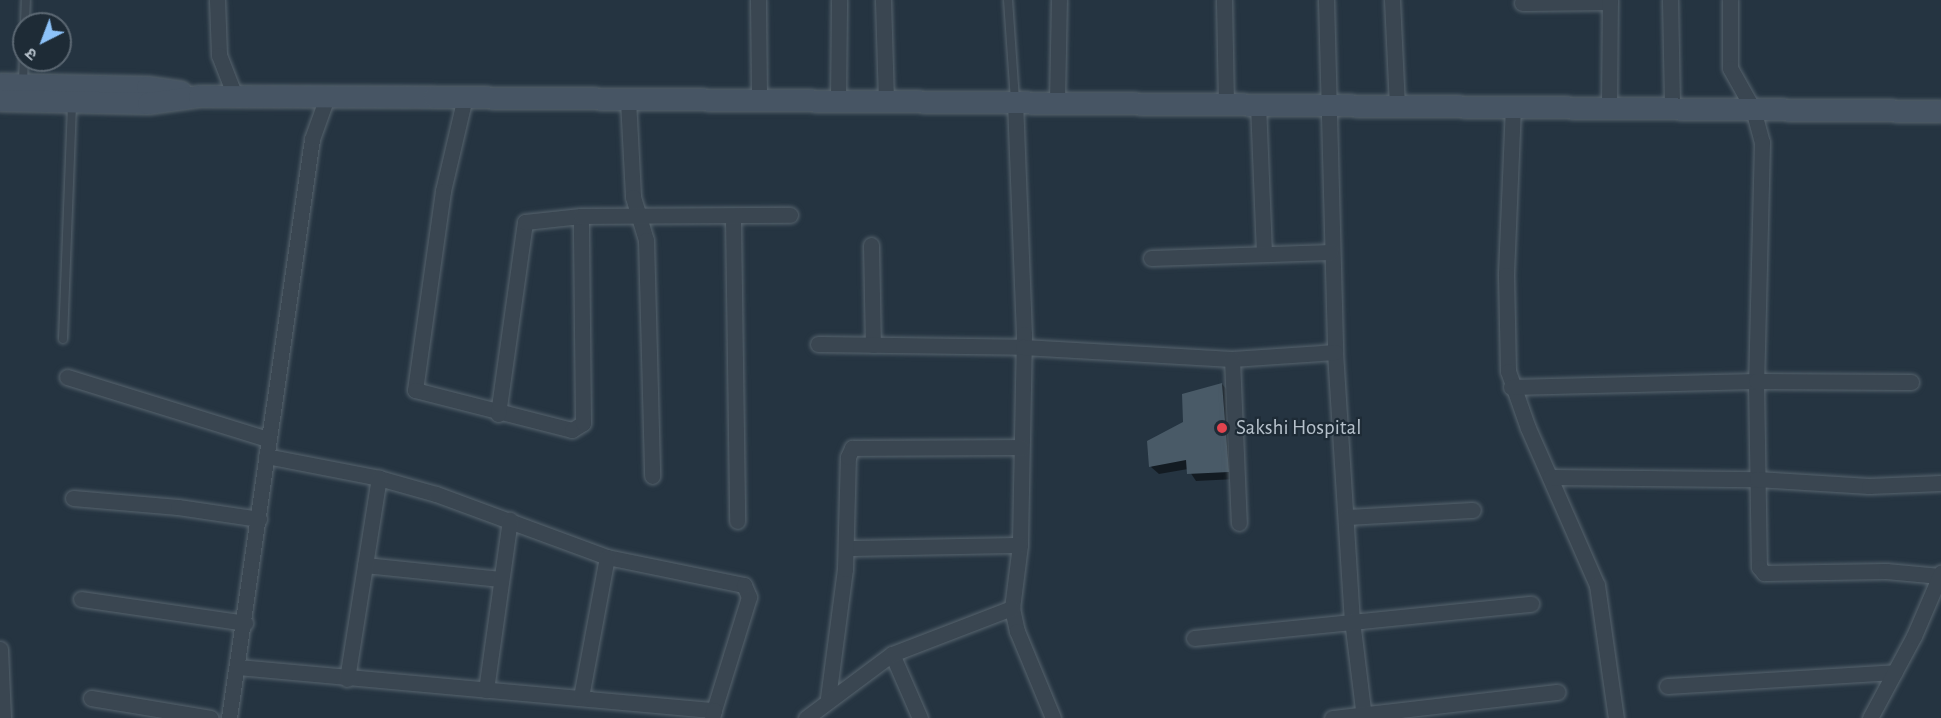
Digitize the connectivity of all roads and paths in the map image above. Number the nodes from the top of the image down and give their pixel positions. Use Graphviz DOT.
graph roads {
  1 [pos="217,0"];
  2 [pos="758,0"];
  3 [pos="839,0"];
  4 [pos="883,0"];
  5 [pos="1008,0"];
  6 [pos="1059,0"];
  7 [pos="1224,0"];
  8 [pos="1326,0"];
  9 [pos="1392,0"];
  10 [pos="1670,0"];
  11 [pos="1730,0"];
  12 [pos="1610,1"];
  13 [pos="1522,3"];
  14 [pos="23,72"];
  15 [pos="0,84"];
  16 [pos="23,85"];
  17 [pos="200,96"];
  18 [pos="235,96"];
  19 [pos="327,96"];
  20 [pos="465,97"];
  21 [pos="0,100"];
  22 [pos="628,100"];
  23 [pos="759,100"];
  24 [pos="72,101"];
  25 [pos="838,101"];
  26 [pos="886,101"];
  27 [pos="1015,101"];
  28 [pos="1057,101"];
  29 [pos="1226,103"];
  30 [pos="1258,104"];
  31 [pos="1327,105"];
  32 [pos="1397,105"];
  33 [pos="1513,106"];
  34 [pos="1609,108"];
  35 [pos="1672,108"];
  36 [pos="1753,109"];
  37 [pos="1941,111"];
  38 [pos="581,216"];
  39 [pos="637,216"];
  40 [pos="790,216"];
  41 [pos="733,219"];
  42 [pos="871,245"];
  43 [pos="1331,252"];
  44 [pos="1264,254"];
  45 [pos="1151,258"];
  46 [pos="63,339"];
  47 [pos="818,344"];
  48 [pos="873,345"];
  49 [pos="1023,347"];
  50 [pos="1335,352"];
  51 [pos="1232,359"];
  52 [pos="67,377"];
  53 [pos="1756,381"];
  54 [pos="1911,382"];
  55 [pos="1511,387"];
  56 [pos="498,414"];
  57 [pos="267,439"];
  58 [pos="1021,447"];
  59 [pos="266,456"];
  60 [pos="652,476"];
  61 [pos="1550,477"];
  62 [pos="379,478"];
  63 [pos="1756,479"];
  64 [pos="1941,483"];
  65 [pos="73,498"];
  66 [pos="1473,510"];
  67 [pos="1346,517"];
  68 [pos="259,519"];
  69 [pos="510,520"];
  70 [pos="737,521"];
  71 [pos="1239,523"];
  72 [pos="1020,545"];
  73 [pos="847,548"];
  74 [pos="607,557"];
  75 [pos="365,565"];
  76 [pos="1940,574"];
  77 [pos="500,579"];
  78 [pos="81,599"];
  79 [pos="1531,604"];
  80 [pos="1012,608"];
  81 [pos="1352,620"];
  82 [pos="245,623"];
  83 [pos="1194,638"];
  84 [pos="0,649"];
  85 [pos="892,654"];
  86 [pos="238,667"];
  87 [pos="1895,672"];
  88 [pos="347,679"];
  89 [pos="1667,686"];
  90 [pos="486,690"];
  91 [pos="1558,692"];
  92 [pos="581,697"];
  93 [pos="91,698"];
  94 [pos="828,698"];
  95 [pos="713,714"];
  96 [pos="1364,716"];
  97 [pos="3,718"];
  98 [pos="210,718"];
  99 [pos="230,718"];
  100 [pos="806,718"];
  101 [pos="920,718"];
  102 [pos="1053,718"];
  103 [pos="1332,718"];
  104 [pos="1616,718"];
  105 [pos="1869,718"];
  1 -- 18 [label="street"];
  2 -- 23 [label="street"];
  3 -- 25 [label="street"];
  4 -- 26 [label="street"];
  5 -- 27 [label="lane"];
  6 -- 28 [label="street"];
  7 -- 29 [label="street"];
  8 -- 31 [label="street"];
  9 -- 32 [label="street"];
  10 -- 35 [label="street"];
  11 -- 36 [label="street"];
  12 -- 13 [label="street"];
  12 -- 34 [label="street"];
  14 -- 16 [label="lane"];
  15 -- 16 [label="main road"];
  16 -- 17 [label="main road"];
  17 -- 18 [label="main road"];
  17 -- 24 [label="main road"];
  18 -- 19 [label="main road"];
  19 -- 20 [label="main road"];
  19 -- 57 [label="street"];
  20 -- 22 [label="main road"];
  20 -- 56 [label="street"];
  21 -- 24 [label="main road"];
  22 -- 23 [label="main road"];
  22 -- 39 [label="street"];
  23 -- 25 [label="main road"];
  24 -- 46 [label="lane"];
  25 -- 26 [label="main road"];
  26 -- 27 [label="main road"];
  27 -- 28 [label="main road"];
  27 -- 49 [label="street"];
  28 -- 29 [label="main road"];
  29 -- 30 [label="main road"];
  30 -- 31 [label="main road"];
  30 -- 44 [label="street"];
  31 -- 32 [label="main road"];
  31 -- 43 [label="street"];
  32 -- 33 [label="main road"];
  33 -- 34 [label="main road"];
  33 -- 55 [label="street"];
  34 -- 35 [label="main road"];
  35 -- 36 [label="main road"];
  36 -- 37 [label="main road"];
  36 -- 53 [label="street"];
  38 -- 39 [label="street"];
  38 -- 56 [label="street"];
  38 -- 56 [label="street"];
  39 -- 41 [label="street"];
  39 -- 60 [label="street"];
  40 -- 41 [label="street"];
  41 -- 70 [label="street"];
  42 -- 48 [label="street"];
  43 -- 44 [label="street"];
  43 -- 50 [label="street"];
  44 -- 45 [label="street"];
  47 -- 48 [label="street"];
  48 -- 49 [label="street"];
  49 -- 51 [label="street"];
  49 -- 58 [label="street"];
  50 -- 51 [label="street"];
  50 -- 67 [label="street"];
  51 -- 71 [label="street"];
  52 -- 57 [label="street"];
  53 -- 54 [label="street"];
  53 -- 55 [label="street"];
  53 -- 63 [label="street"];
  55 -- 61 [label="street"];
  57 -- 59 [label="street"];
  58 -- 72 [label="street"];
  58 -- 73 [label="street"];
  59 -- 62 [label="street"];
  59 -- 68 [label="street"];
  61 -- 63 [label="street"];
  61 -- 104 [label="street"];
  62 -- 69 [label="street"];
  62 -- 75 [label="street"];
  63 -- 64 [label="street"];
  63 -- 76 [label="street"];
  65 -- 68 [label="street"];
  66 -- 67 [label="street"];
  67 -- 81 [label="street"];
  68 -- 82 [label="street"];
  69 -- 74 [label="street"];
  69 -- 77 [label="street"];
  72 -- 73 [label="street"];
  72 -- 80 [label="street"];
  73 -- 94 [label="street"];
  74 -- 92 [label="street"];
  74 -- 95 [label="street"];
  75 -- 77 [label="street"];
  75 -- 88 [label="street"];
  76 -- 87 [label="street"];
  77 -- 90 [label="street"];
  78 -- 82 [label="street"];
  79 -- 81 [label="street"];
  80 -- 85 [label="street"];
  80 -- 102 [label="street"];
  81 -- 83 [label="street"];
  81 -- 96 [label="street"];
  82 -- 86 [label="street"];
  84 -- 97 [label="street"];
  85 -- 94 [label="street"];
  85 -- 101 [label="street"];
  86 -- 88 [label="street"];
  86 -- 99 [label="street"];
  87 -- 89 [label="street"];
  87 -- 105 [label="street"];
  88 -- 90 [label="street"];
  90 -- 92 [label="street"];
  91 -- 96 [label="street"];
  92 -- 95 [label="street"];
  93 -- 98 [label="street"];
  94 -- 100 [label="street"];
  96 -- 103 [label="street"];
}
